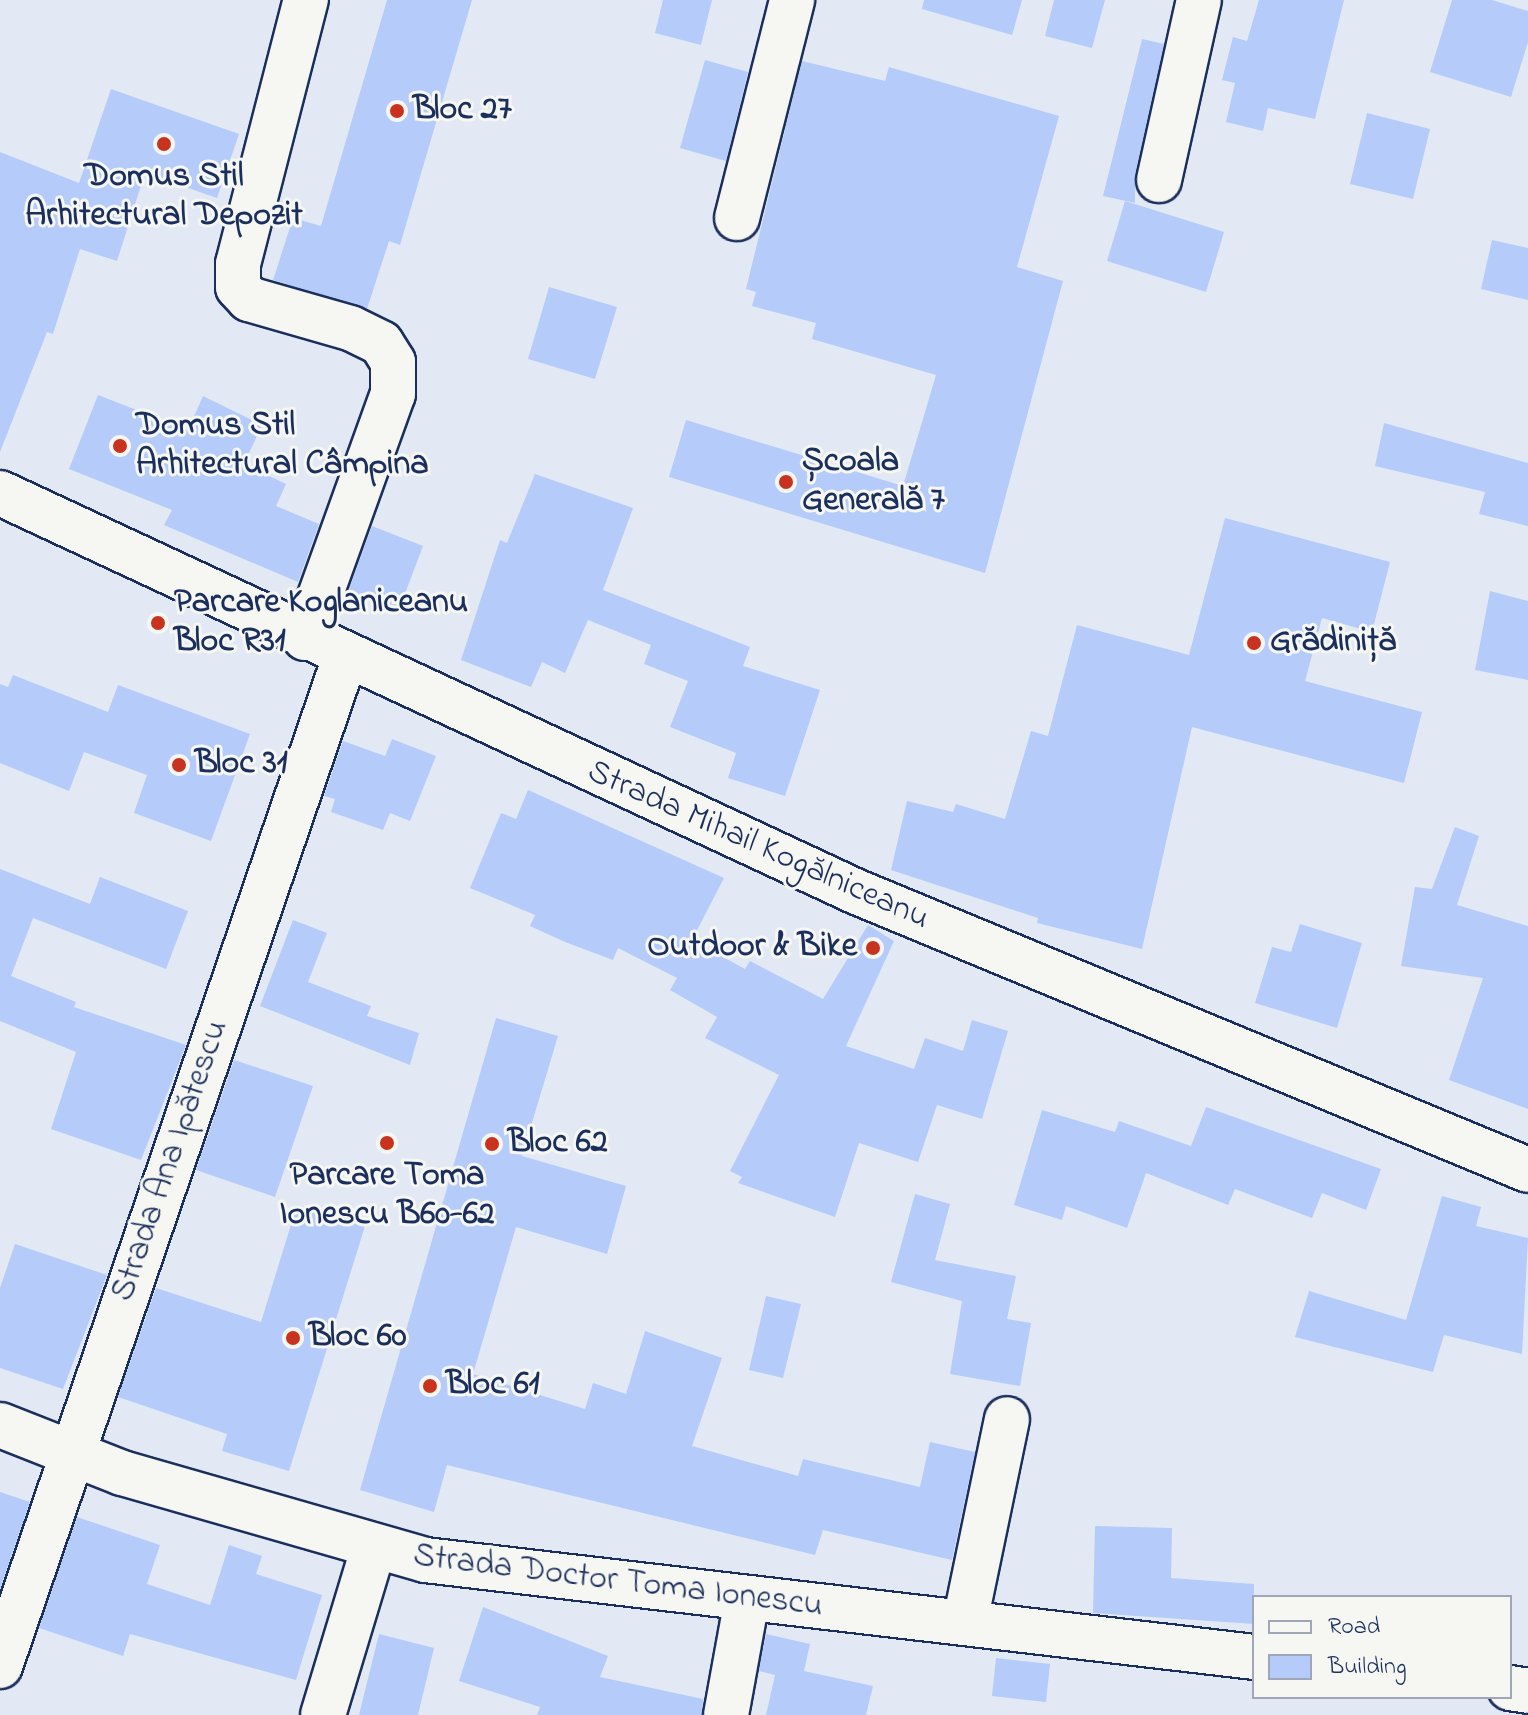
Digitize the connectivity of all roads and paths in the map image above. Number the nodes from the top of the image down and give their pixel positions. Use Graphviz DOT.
graph roads {
  1 [pos="306,0"];
  2 [pos="792,0"];
  3 [pos="1199,0"];
  4 [pos="1159,180"];
  5 [pos="737,218"];
  6 [pos="0,493"];
  7 [pos="305,638"];
  8 [pos="345,657"];
  9 [pos="1528,1170"];
  10 [pos="1007,1419"];
  11 [pos="0,1425"];
  12 [pos="70,1454"];
  13 [pos="373,1549"];
  14 [pos="747,1599"];
  15 [pos="965,1622"];
  16 [pos="1252,1657"];
  17 [pos="0,1666"];
  18 [pos="323,1715"];
  19 [pos="726,1715"];
  1 -- 7 [label="street"];
  2 -- 5 [label="street"];
  3 -- 4 [label="street"];
  6 -- 7 [label="street, Strada Mihail Kogălniceanu"];
  7 -- 8 [label="street, Strada Mihail Kogălniceanu"];
  8 -- 9 [label="street, Strada Mihail Kogălniceanu"];
  8 -- 12 [label="street, Strada Ana Ipătescu"];
  10 -- 15 [label="street"];
  11 -- 12 [label="street, Strada Doctor Toma Ionescu"];
  12 -- 13 [label="street, Strada Doctor Toma Ionescu"];
  12 -- 17 [label="street, Strada Ana Ipătescu"];
  13 -- 14 [label="street, Strada Doctor Toma Ionescu"];
  13 -- 18 [label="street"];
  14 -- 15 [label="street, Strada Doctor Toma Ionescu"];
  14 -- 19 [label="street"];
  15 -- 16 [label="street, Strada Doctor Toma Ionescu"];
}
